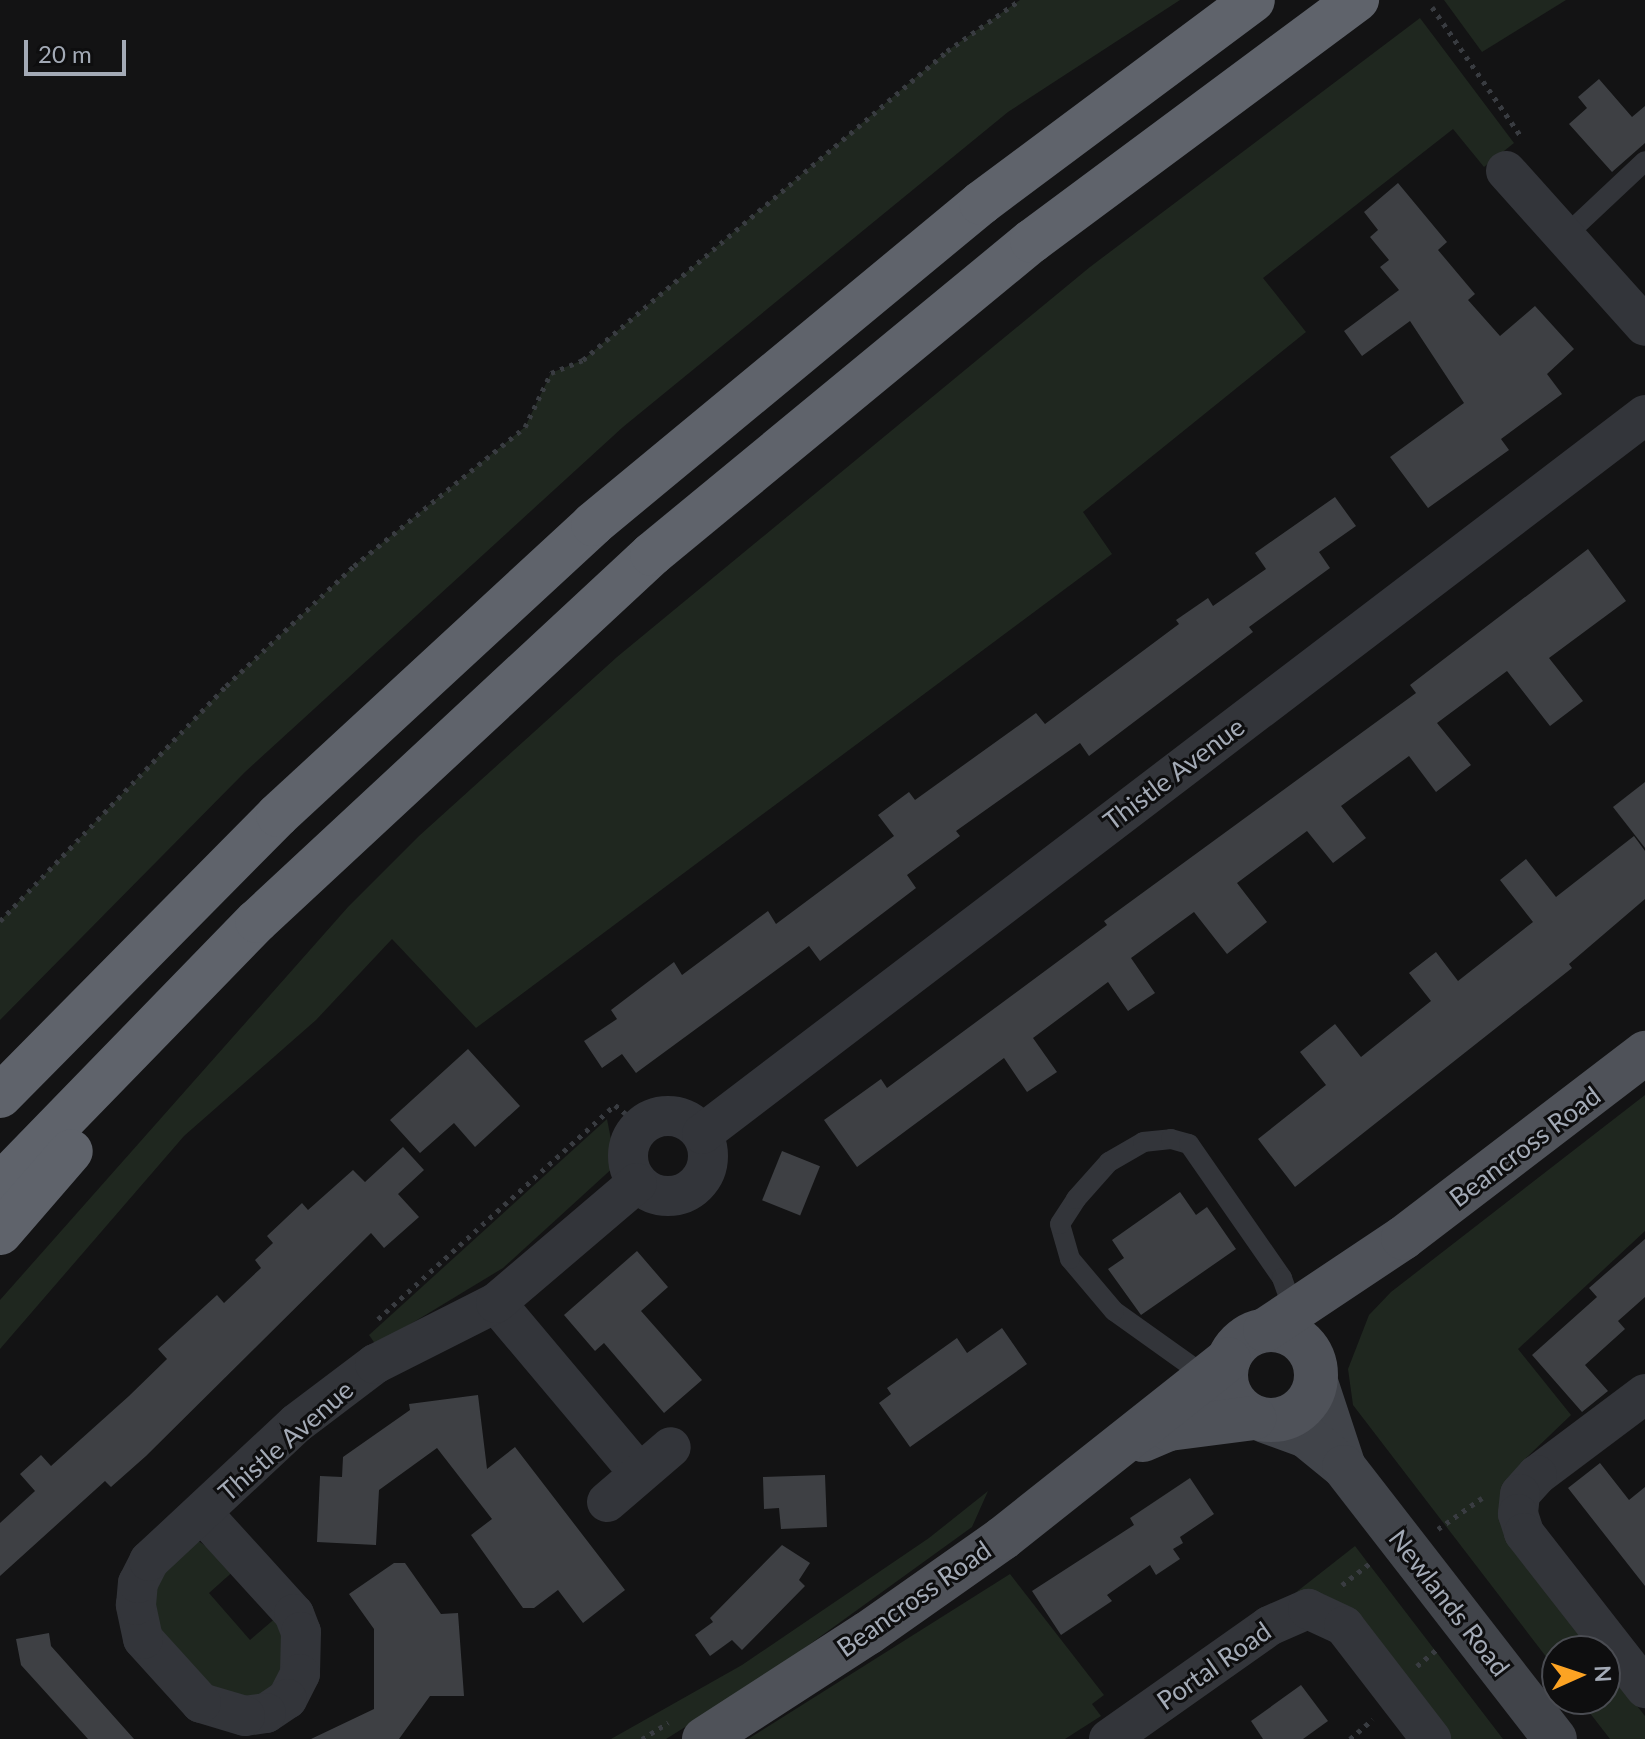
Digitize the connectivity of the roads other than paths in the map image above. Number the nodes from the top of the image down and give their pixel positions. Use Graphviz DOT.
graph roads {
  1 [pos="1253,0"];
  2 [pos="1357,0"];
  3 [pos="1645,161"];
  4 [pos="1506,171"];
  5 [pos="1563,238"];
  6 [pos="1645,326"];
  7 [pos="1645,415"];
  8 [pos="352,830"];
  9 [pos="1645,1053"];
  10 [pos="0,1096"];
  11 [pos="702,1134"];
  12 [pos="637,1183"];
  13 [pos="0,1185"];
  14 [pos="0,1233"];
  15 [pos="1403,1238"];
  16 [pos="496,1303"];
  17 [pos="1300,1348"];
  18 [pos="1236,1394"];
  19 [pos="1645,1394"];
  20 [pos="671,1447"];
  21 [pos="1119,1450"];
  22 [pos="1344,1467"];
  23 [pos="639,1473"];
  24 [pos="607,1502"];
  25 [pos="203,1514"];
  26 [pos="1645,1688"];
  27 [pos="704,1739"];
  28 [pos="1109,1739"];
  29 [pos="1431,1739"];
  30 [pos="1555,1739"];
  1 -- 10 [label="highway"];
  2 -- 8 [label="highway"];
  3 -- 5 [label="lane"];
  4 -- 5 [label="street"];
  5 -- 6 [label="street"];
  7 -- 11 [label="street, Thistle Avenue"];
  8 -- 13 [label="highway"];
  8 -- 14 [label="highway"];
  9 -- 15 [label="main road, Beancross Road"];
  11 -- 12 [label="street"];
  11 -- 12 [label="street"];
  12 -- 16 [label="street, Thistle Avenue"];
  15 -- 17 [label="main road, Beancross Road"];
  15 -- 17 [label="main road, Beancross Road"];
  16 -- 23 [label="street"];
  16 -- 25 [label="street, Thistle Avenue"];
  17 -- 18 [label="main road"];
  17 -- 18 [label="main road"];
  17 -- 18 [label="lane"];
  17 -- 22 [label="main road, Newlands Road"];
  18 -- 21 [label="main road, Beancross Road"];
  18 -- 21 [label="main road, Beancross Road"];
  18 -- 22 [label="main road, Newlands Road"];
  19 -- 26 [label="street"];
  20 -- 23 [label="street"];
  21 -- 27 [label="main road, Beancross Road"];
  22 -- 30 [label="main road, Newlands Road"];
  23 -- 24 [label="street"];
  25 -- 25 [label="street, Thistle Avenue"];
  28 -- 29 [label="street, Portal Road"];
}
